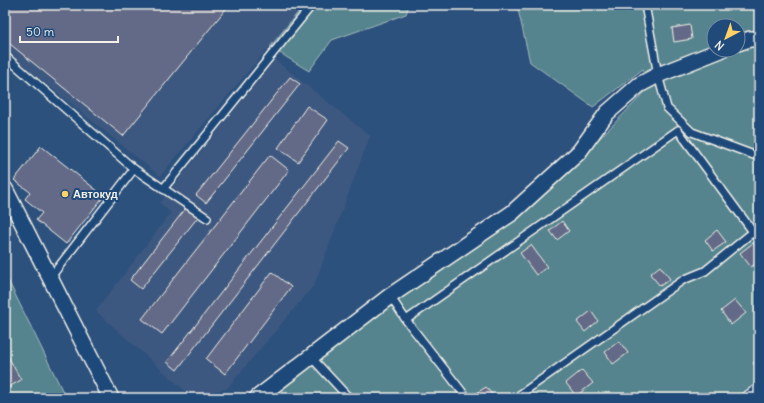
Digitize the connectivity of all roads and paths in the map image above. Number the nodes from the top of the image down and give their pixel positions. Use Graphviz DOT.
graph roads {
  1 [pos="312,5"];
  2 [pos="645,5"];
  3 [pos="759,39"];
  4 [pos="746,40"];
  5 [pos="5,56"];
  6 [pos="706,56"];
  7 [pos="658,75"];
  8 [pos="692,132"];
  9 [pos="685,139"];
  10 [pos="759,158"];
  11 [pos="134,168"];
  12 [pos="5,189"];
  13 [pos="163,189"];
  14 [pos="207,218"];
  15 [pos="753,232"];
  16 [pos="759,240"];
  17 [pos="50,278"];
  18 [pos="390,296"];
  19 [pos="406,320"];
  20 [pos="311,357"];
  21 [pos="759,387"];
  22 [pos="111,398"];
  23 [pos="257,398"];
  24 [pos="349,398"];
  25 [pos="467,398"];
  26 [pos="515,398"];
  27 [pos="743,398"];
  1 -- 13 [label="lane"];
  2 -- 7 [label="lane"];
  3 -- 4 [label="street"];
  5 -- 11 [label="lane"];
  6 -- 7 [label="street"];
  7 -- 8 [label="lane"];
  7 -- 18 [label="street"];
  8 -- 9 [label="lane"];
  8 -- 10 [label="lane"];
  9 -- 15 [label="lane"];
  9 -- 19 [label="lane"];
  11 -- 13 [label="lane"];
  11 -- 17 [label="lane"];
  12 -- 17 [label="street"];
  13 -- 14 [label="lane"];
  15 -- 16 [label="lane"];
  15 -- 26 [label="lane"];
  17 -- 22 [label="street"];
  18 -- 19 [label="lane"];
  18 -- 20 [label="street"];
  19 -- 25 [label="lane"];
  20 -- 23 [label="street"];
  20 -- 24 [label="lane"];
  21 -- 27 [label="lane"];
}
